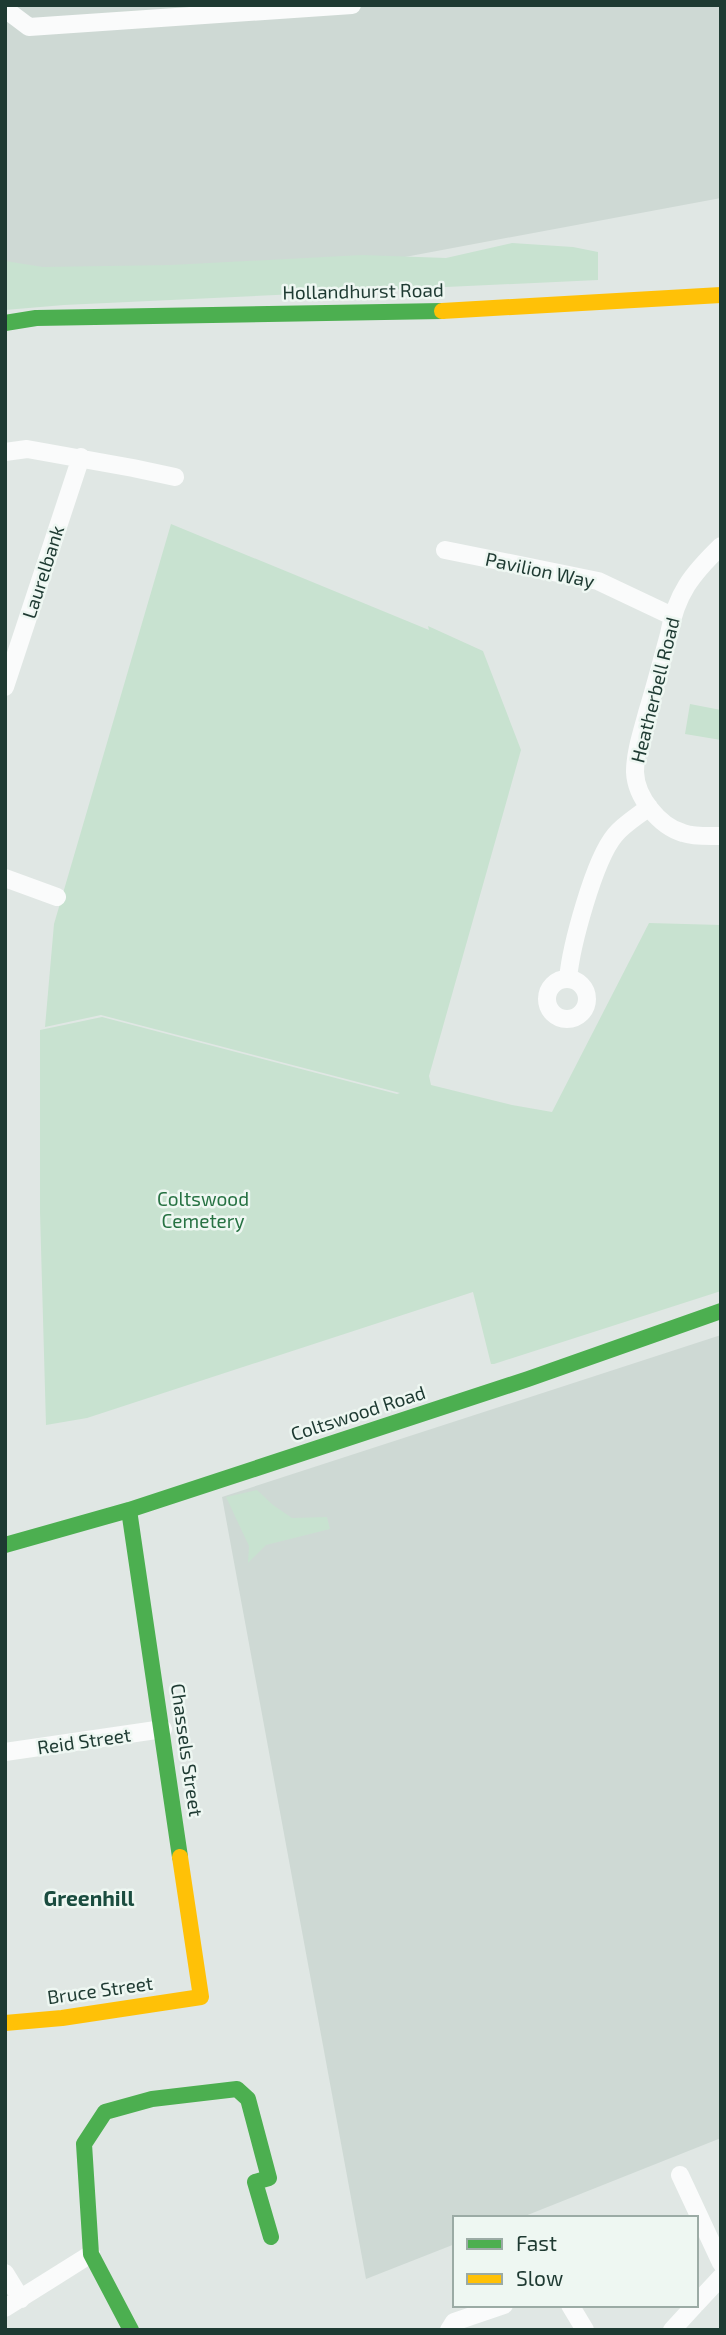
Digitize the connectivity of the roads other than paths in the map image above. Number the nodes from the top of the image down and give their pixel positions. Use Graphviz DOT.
graph roads {
  1 [pos="352,5"];
  2 [pos="5,9"];
  3 [pos="721,295"];
  4 [pos="5,323"];
  5 [pos="5,452"];
  6 [pos="81,457"];
  7 [pos="175,477"];
  8 [pos="721,546"];
  9 [pos="445,550"];
  10 [pos="672,616"];
  11 [pos="5,687"];
  12 [pos="649,807"];
  13 [pos="721,836"];
  14 [pos="5,878"];
  15 [pos="57,897"];
  16 [pos="568,979"];
  17 [pos="721,1311"];
  18 [pos="129,1510"];
  19 [pos="5,1545"];
  20 [pos="163,1729"];
  21 [pos="5,1752"];
  22 [pos="201,1997"];
  23 [pos="5,2023"];
  24 [pos="680,2175"];
  25 [pos="271,2237"];
  26 [pos="91,2254"];
  27 [pos="721,2263"];
  28 [pos="5,2273"];
  29 [pos="721,2277"];
  30 [pos="21,2299"];
  31 [pos="698,2302"];
  32 [pos="498,2307"];
  33 [pos="571,2307"];
  34 [pos="693,2307"];
  35 [pos="5,2308"];
  36 [pos="131,2330"];
  37 [pos="449,2330"];
  38 [pos="585,2330"];
  39 [pos="672,2330"];
  1 -- 2 [label="street"];
  3 -- 4 [label="street, Hollandhurst Road"];
  5 -- 6 [label="street"];
  6 -- 7 [label="street"];
  6 -- 11 [label="street, Laurelbank"];
  8 -- 10 [label="street, Heatherbell Road"];
  9 -- 10 [label="street, Pavilion Way"];
  10 -- 12 [label="street, Heatherbell Road"];
  12 -- 13 [label="street, Heatherbell Road"];
  12 -- 16 [label="street"];
  14 -- 15 [label="street"];
  17 -- 18 [label="street, Coltswood Road"];
  18 -- 19 [label="street, Coltswood Road"];
  18 -- 20 [label="street, Chassels Street"];
  20 -- 21 [label="street, Reid Street"];
  20 -- 22 [label="street, Chassels Street"];
  22 -- 23 [label="street, Bruce Street"];
  24 -- 27 [label="street"];
  25 -- 26 [label="street"];
  26 -- 30 [label="street"];
  26 -- 36 [label="street"];
  28 -- 30 [label="street"];
  29 -- 31 [label="street"];
  30 -- 35 [label="street"];
  32 -- 37 [label="street"];
  33 -- 38 [label="street"];
  34 -- 39 [label="street"];
}
